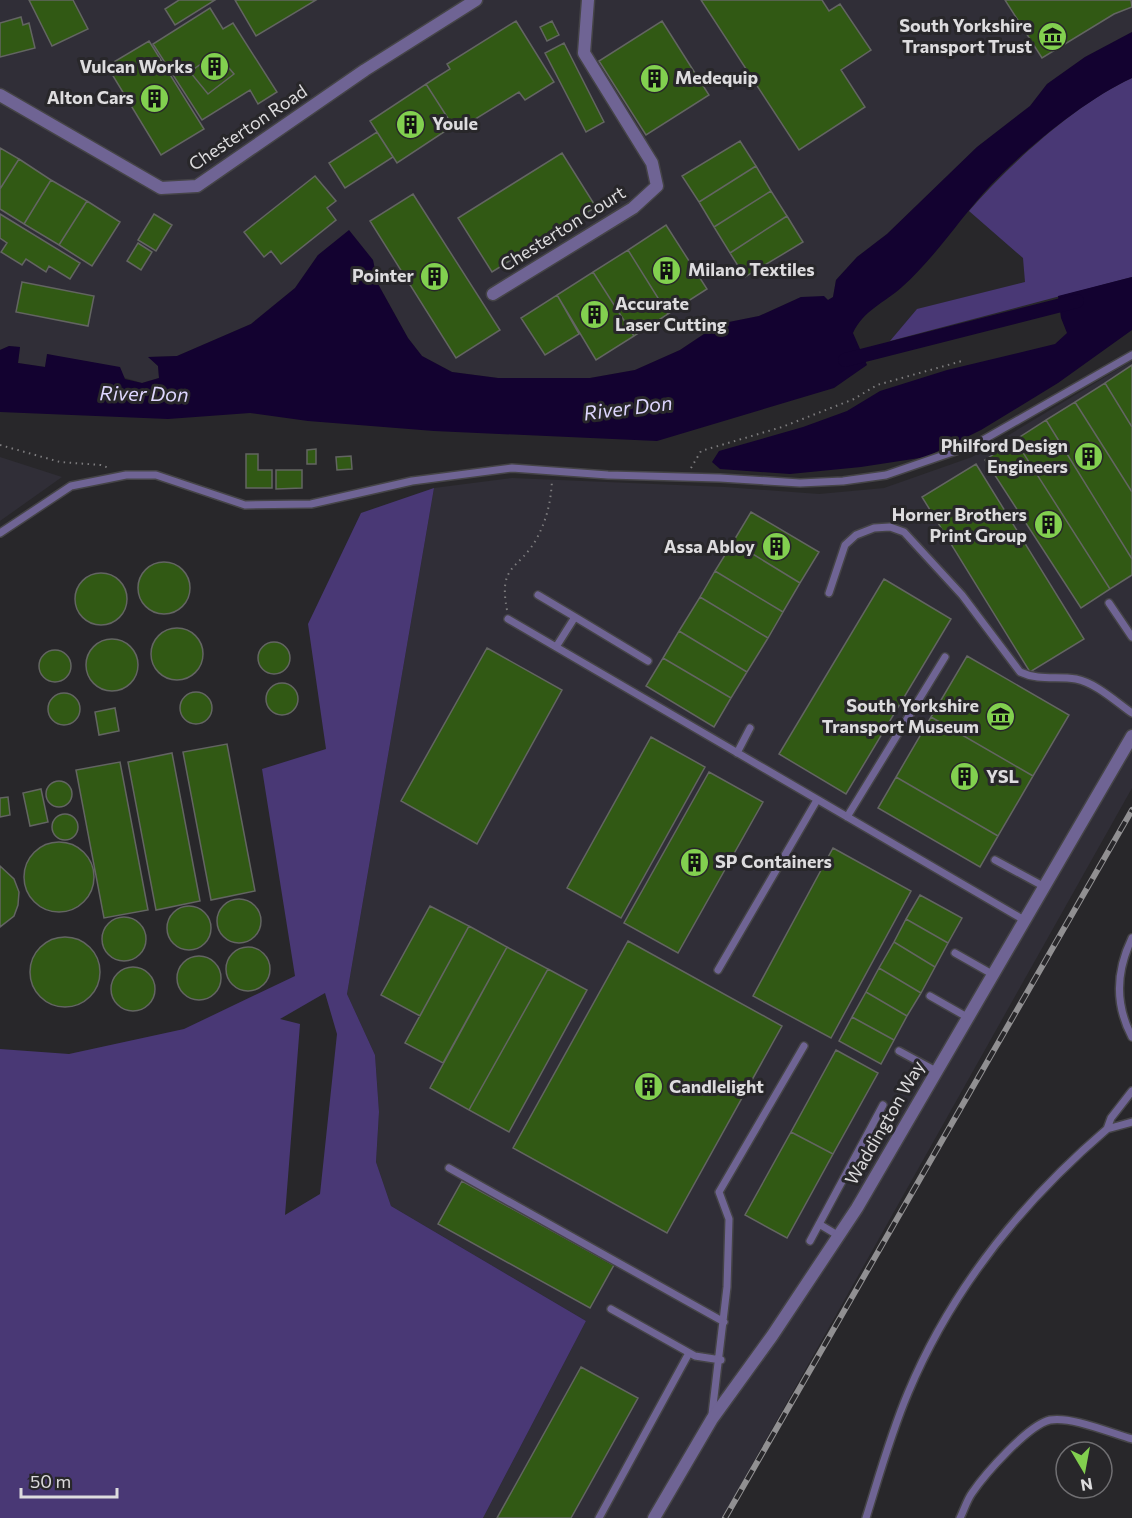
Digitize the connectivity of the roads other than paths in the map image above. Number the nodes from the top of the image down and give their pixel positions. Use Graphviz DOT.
graph roads {
  1 [pos="476,0"];
  2 [pos="588,0"];
  3 [pos="0,95"];
  4 [pos="493,294"];
  5 [pos="1132,356"];
  6 [pos="0,533"];
  7 [pos="829,593"];
  8 [pos="538,595"];
  9 [pos="1109,603"];
  10 [pos="574,617"];
  11 [pos="508,619"];
  12 [pos="1132,637"];
  13 [pos="556,646"];
  14 [pos="945,657"];
  15 [pos="648,661"];
  16 [pos="1132,713"];
  17 [pos="750,728"];
  18 [pos="1132,736"];
  19 [pos="737,753"];
  20 [pos="817,800"];
  21 [pos="847,817"];
  22 [pos="995,860"];
  23 [pos="1043,886"];
  24 [pos="1024,920"];
  25 [pos="1132,938"];
  26 [pos="955,952"];
  27 [pos="718,970"];
  28 [pos="992,974"];
  29 [pos="930,996"];
  30 [pos="967,1017"];
  31 [pos="1132,1037"];
  32 [pos="804,1046"];
  33 [pos="899,1051"];
  34 [pos="936,1071"];
  35 [pos="1132,1091"];
  36 [pos="883,1105"];
  37 [pos="1132,1122"];
  38 [pos="1107,1129"];
  39 [pos="449,1168"];
  40 [pos="819,1224"];
  41 [pos="839,1236"];
  42 [pos="810,1241"];
  43 [pos="611,1309"];
  44 [pos="724,1322"];
  45 [pos="689,1353"];
  46 [pos="721,1360"];
  47 [pos="712,1419"];
  48 [pos="1132,1439"];
  49 [pos="599,1518"];
  50 [pos="654,1518"];
  51 [pos="866,1518"];
  52 [pos="960,1518"];
  1 -- 3 [label="street, Chesterton Road"];
  2 -- 4 [label="street, Chesterton Court"];
  5 -- 6 [label="lane"];
  7 -- 16 [label="lane"];
  8 -- 10 [label="lane"];
  9 -- 12 [label="lane"];
  10 -- 13 [label="lane"];
  10 -- 15 [label="lane"];
  11 -- 13 [label="lane"];
  13 -- 19 [label="lane"];
  14 -- 21 [label="lane"];
  17 -- 19 [label="lane"];
  18 -- 23 [label="street, Waddington Way"];
  19 -- 20 [label="lane"];
  20 -- 21 [label="lane"];
  20 -- 27 [label="lane"];
  21 -- 24 [label="lane"];
  22 -- 23 [label="lane"];
  23 -- 24 [label="street, Waddington Way"];
  24 -- 28 [label="street, Waddington Way"];
  25 -- 31 [label="lane"];
  26 -- 28 [label="lane"];
  28 -- 30 [label="street, Waddington Way"];
  29 -- 30 [label="lane"];
  30 -- 34 [label="street, Waddington Way"];
  32 -- 44 [label="lane"];
  33 -- 34 [label="lane"];
  34 -- 41 [label="street, Waddington Way"];
  35 -- 38 [label="lane"];
  36 -- 40 [label="lane"];
  37 -- 38 [label="lane"];
  38 -- 51 [label="lane"];
  39 -- 44 [label="lane"];
  40 -- 41 [label="lane"];
  40 -- 42 [label="lane"];
  41 -- 47 [label="street, Waddington Way"];
  43 -- 45 [label="lane"];
  44 -- 46 [label="lane"];
  45 -- 46 [label="lane"];
  45 -- 49 [label="lane"];
  46 -- 47 [label="lane"];
  47 -- 50 [label="street, Waddington Way"];
  48 -- 52 [label="lane"];
}
